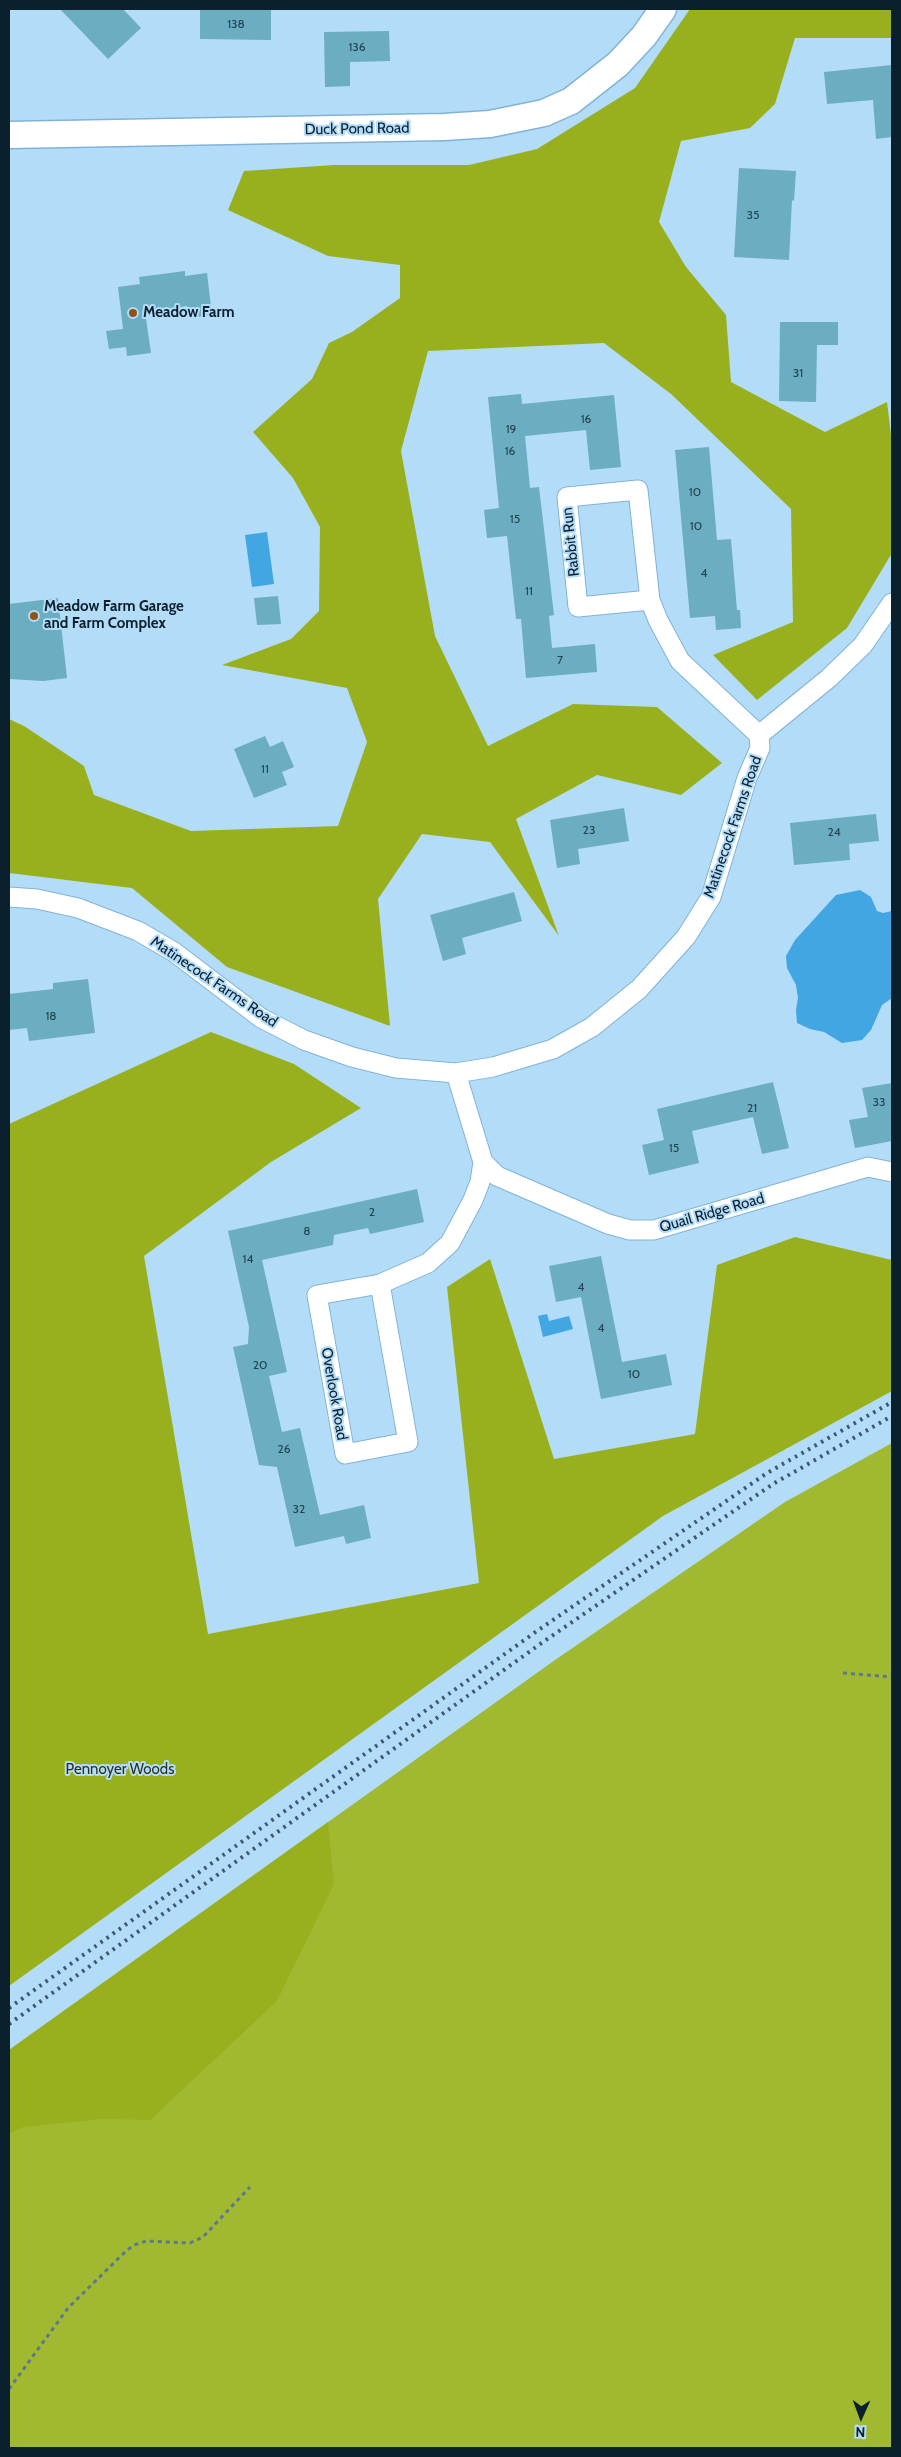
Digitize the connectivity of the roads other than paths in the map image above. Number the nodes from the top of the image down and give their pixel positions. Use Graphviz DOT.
graph roads {
  1 [pos="663,9"];
  2 [pos="9,135"];
  3 [pos="650,600"];
  4 [pos="892,603"];
  5 [pos="759,735"];
  6 [pos="9,897"];
  7 [pos="456,1072"];
  8 [pos="483,1162"];
  9 [pos="892,1172"];
  10 [pos="380,1284"];
  1 -- 2 [label="street, Duck Pond Road"];
  3 -- 3 [label="street, Rabbit Run"];
  3 -- 5 [label="street, Rabbit Run"];
  4 -- 5 [label="street, Matinecock Farms Road"];
  5 -- 7 [label="street, Matinecock Farms Road"];
  6 -- 7 [label="street, Matinecock Farms Road"];
  7 -- 8 [label="street, Overlook Road"];
  8 -- 9 [label="street, Quail Ridge Road"];
  8 -- 10 [label="street, Overlook Road"];
  10 -- 10 [label="street, Overlook Road"];
}
